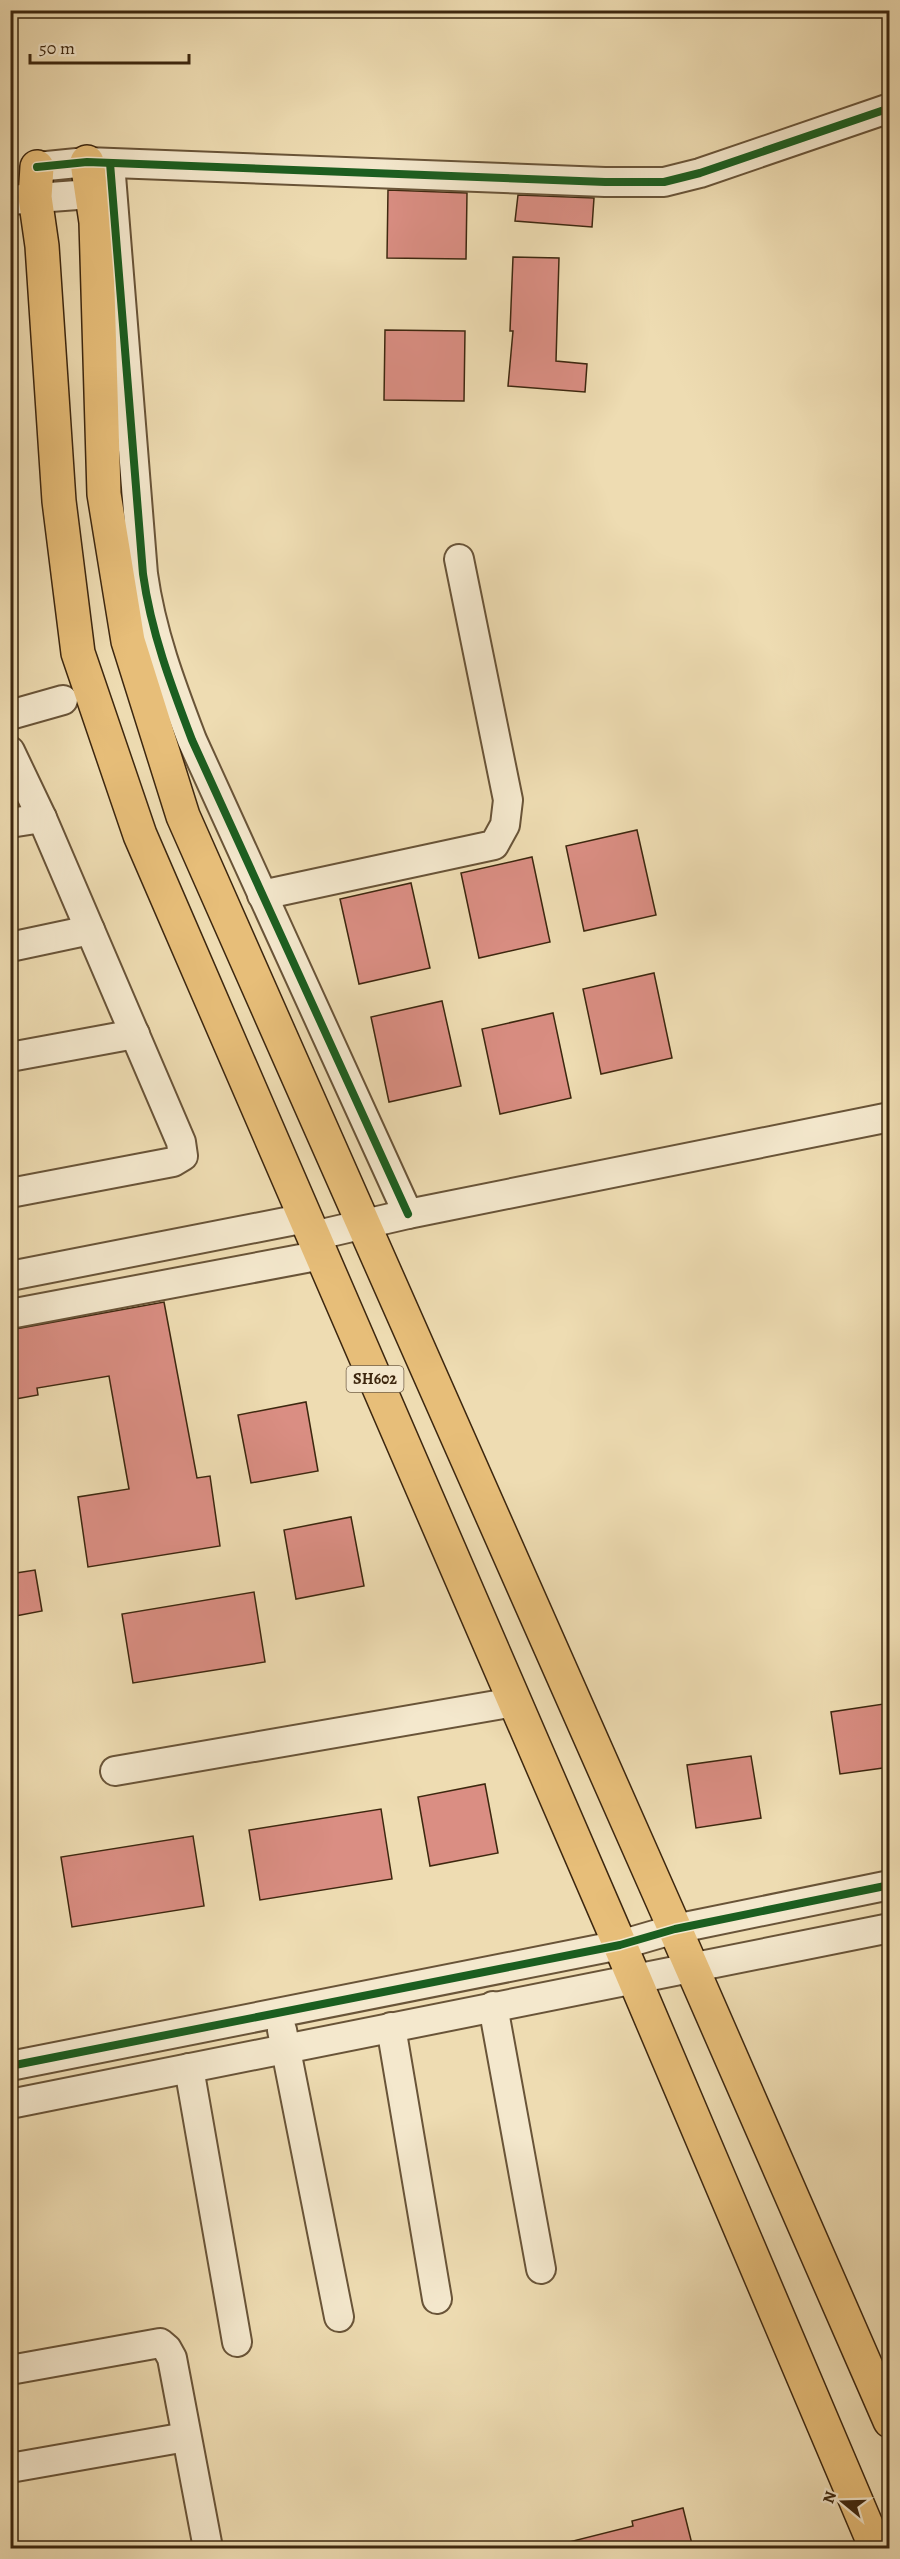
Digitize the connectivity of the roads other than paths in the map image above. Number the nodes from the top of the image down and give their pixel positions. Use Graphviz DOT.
graph roads {
  1 [pos="890,108"];
  2 [pos="99,163"];
  3 [pos="28,188"];
  4 [pos="91,194"];
  5 [pos="459,559"];
  6 [pos="63,700"];
  7 [pos="10,715"];
  8 [pos="10,751"];
  9 [pos="42,818"];
  10 [pos="10,823"];
  11 [pos="262,895"];
  12 [pos="90,930"];
  13 [pos="10,947"];
  14 [pos="135,1034"];
  15 [pos="10,1057"];
  16 [pos="890,1117"];
  17 [pos="10,1193"];
  18 [pos="408,1214"];
  19 [pos="363,1223"];
  20 [pos="314,1236"];
  21 [pos="10,1276"];
  22 [pos="10,1314"];
  23 [pos="514,1702"];
  24 [pos="115,1772"];
  25 [pos="890,1885"];
  26 [pos="890,1928"];
  27 [pos="675,1929"];
  28 [pos="620,1945"];
  29 [pos="691,1967"];
  30 [pos="633,1978"];
  31 [pos="493,2006"];
  32 [pos="278,2013"];
  33 [pos="391,2027"];
  34 [pos="286,2048"];
  35 [pos="10,2066"];
  36 [pos="189,2068"];
  37 [pos="10,2104"];
  38 [pos="541,2269"];
  39 [pos="437,2299"];
  40 [pos="339,2317"];
  41 [pos="237,2342"];
  42 [pos="10,2370"];
  43 [pos="890,2421"];
  44 [pos="186,2437"];
  45 [pos="10,2468"];
  46 [pos="208,2548"];
  47 [pos="876,2548"];
  1 -- 2 [label="street"];
  2 -- 3 [label="street"];
  2 -- 4 [label="main road, SH602"];
  2 -- 11 [label="street"];
  3 -- 4 [label="street"];
  3 -- 20 [label="main road, SH602"];
  4 -- 19 [label="main road, SH602"];
  5 -- 11 [label="street"];
  6 -- 7 [label="street"];
  8 -- 9 [label="street"];
  9 -- 10 [label="street"];
  9 -- 12 [label="street"];
  11 -- 18 [label="street"];
  12 -- 13 [label="street"];
  12 -- 14 [label="street"];
  14 -- 15 [label="street"];
  14 -- 17 [label="street"];
  16 -- 18 [label="street"];
  18 -- 19 [label="street"];
  19 -- 20 [label="street"];
  19 -- 27 [label="main road, SH602"];
  20 -- 21 [label="street"];
  20 -- 22 [label="street"];
  20 -- 23 [label="main road, SH602"];
  23 -- 24 [label="street"];
  23 -- 28 [label="main road, SH602"];
  25 -- 27 [label="street"];
  26 -- 29 [label="street"];
  27 -- 28 [label="street"];
  27 -- 29 [label="main road, SH602"];
  28 -- 30 [label="main road, SH602"];
  28 -- 32 [label="street"];
  29 -- 30 [label="street"];
  29 -- 43 [label="main road, SH602"];
  30 -- 31 [label="street"];
  30 -- 47 [label="main road, SH602"];
  31 -- 33 [label="street"];
  31 -- 38 [label="street"];
  32 -- 34 [label="street"];
  32 -- 35 [label="street"];
  33 -- 34 [label="street"];
  33 -- 39 [label="street"];
  34 -- 36 [label="street"];
  34 -- 40 [label="street"];
  36 -- 37 [label="street"];
  36 -- 41 [label="street"];
  42 -- 44 [label="street"];
  44 -- 45 [label="street"];
  44 -- 46 [label="street"];
}
